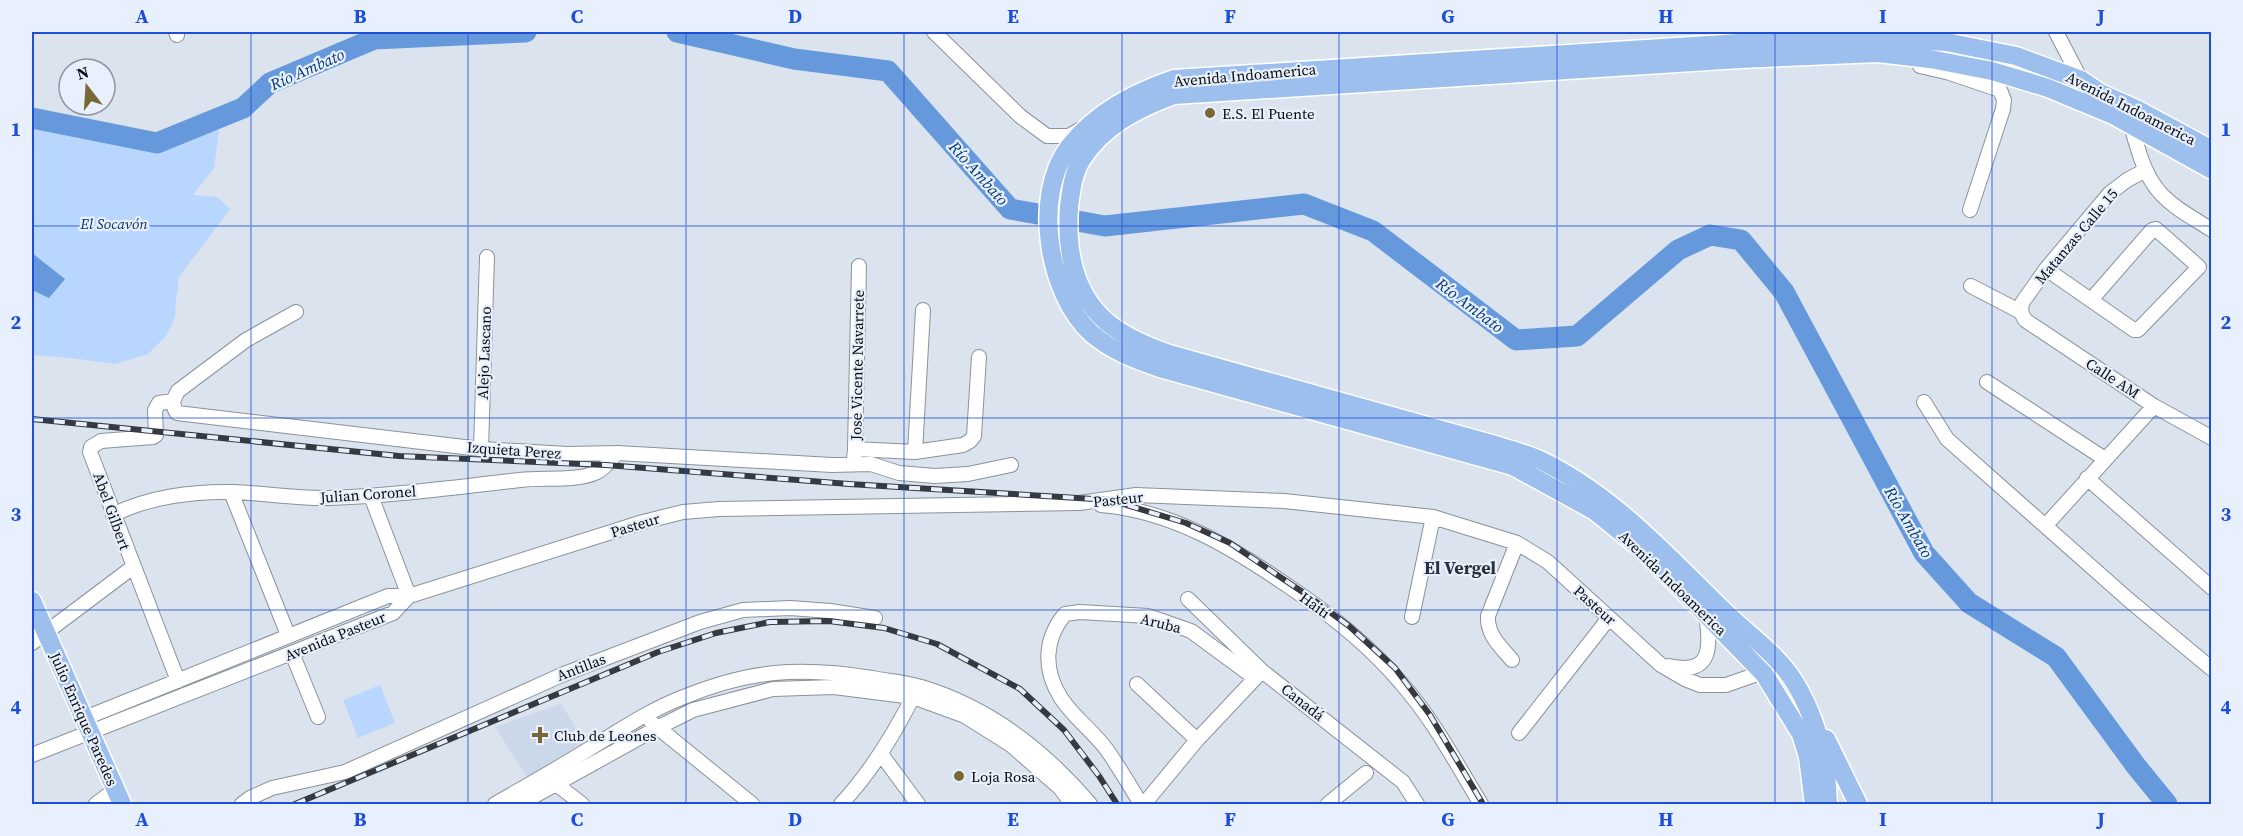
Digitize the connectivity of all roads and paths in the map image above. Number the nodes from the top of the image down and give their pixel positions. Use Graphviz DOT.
graph roads {
  1 [pos="934,32"];
  2 [pos="2056,32"];
  3 [pos="1710,46"];
  4 [pos="1786,57"];
  5 [pos="2081,80"];
  6 [pos="2133,116"];
  7 [pos="1091,124"];
  8 [pos="2211,150"];
  9 [pos="1075,154"];
  10 [pos="2211,170"];
  11 [pos="2144,171"];
  12 [pos="1970,210"];
  13 [pos="2211,230"];
  14 [pos="487,257"];
  15 [pos="859,266"];
  16 [pos="2046,269"];
  17 [pos="1971,286"];
  18 [pos="2091,300"];
  19 [pos="924,310"];
  20 [pos="296,312"];
  21 [pos="2021,312"];
  22 [pos="979,357"];
  23 [pos="1164,361"];
  24 [pos="1987,382"];
  25 [pos="1924,402"];
  26 [pos="2154,406"];
  27 [pos="175,407"];
  28 [pos="2211,438"];
  29 [pos="481,449"];
  30 [pos="855,449"];
  31 [pos="915,452"];
  32 [pos="616,453"];
  33 [pos="2105,459"];
  34 [pos="852,464"];
  35 [pos="1011,465"];
  36 [pos="2087,478"];
  37 [pos="231,492"];
  38 [pos="371,496"];
  39 [pos="1079,503"];
  40 [pos="113,515"];
  41 [pos="1433,518"];
  42 [pos="2046,525"];
  43 [pos="1517,543"];
  44 [pos="133,567"];
  45 [pos="2211,588"];
  46 [pos="410,596"];
  47 [pos="1188,599"];
  48 [pos="32,601"];
  49 [pos="1706,613"];
  50 [pos="1412,617"];
  51 [pos="875,618"];
  52 [pos="1609,618"];
  53 [pos="288,635"];
  54 [pos="39,638"];
  55 [pos="292,653"];
  56 [pos="1512,660"];
  57 [pos="1780,663"];
  58 [pos="1661,665"];
  59 [pos="2211,669"];
  60 [pos="1259,674"];
  61 [pos="1764,674"];
  62 [pos="178,681"];
  63 [pos="1137,684"];
  64 [pos="916,691"];
  65 [pos="644,716"];
  66 [pos="318,717"];
  67 [pos="88,725"];
  68 [pos="1815,727"];
  69 [pos="657,728"];
  70 [pos="1520,733"];
  71 [pos="1197,740"];
  72 [pos="881,754"];
  73 [pos="32,755"];
  74 [pos="1366,772"];
  75 [pos="556,784"];
  76 [pos="119,797"];
  77 [pos="96,804"];
  78 [pos="242,804"];
  79 [pos="495,804"];
  80 [pos="520,804"];
  81 [pos="582,804"];
  82 [pos="752,804"];
  83 [pos="841,804"];
  84 [pos="918,804"];
  85 [pos="1072,804"];
  86 [pos="1090,804"];
  87 [pos="1143,804"];
  88 [pos="1328,804"];
  89 [pos="1417,804"];
  90 [pos="1481,804"];
  91 [pos="1814,804"];
  92 [pos="1828,804"];
  93 [pos="1858,804"];
  1 -- 7 [label="street"];
  2 -- 5 [label="street"];
  3 -- 4 [label="main road, Avenida Indoamerica"];
  3 -- 5 [label="main road, Avenida Indoamerica"];
  3 -- 7 [label="main road, Avenida Indoamerica"];
  3 -- 9 [label="main road, Avenida Indoamerica"];
  4 -- 6 [label="main road, Avenida Indoamerica"];
  4 -- 12 [label="street"];
  5 -- 6 [label="main road, Avenida Indoamerica"];
  6 -- 8 [label="main road, Avenida Indoamerica"];
  6 -- 10 [label="main road, Avenida Indoamerica"];
  6 -- 11 [label="street"];
  7 -- 9 [label="main road, Avenida Indoamerica"];
  9 -- 23 [label="main road, Avenida Indoamerica"];
  11 -- 13 [label="street"];
  11 -- 16 [label="street, Matanzas Calle 15"];
  14 -- 29 [label="street, Alejo Lascano"];
  15 -- 30 [label="street, Jose Vicente Navarrete"];
  16 -- 18 [label="street"];
  16 -- 21 [label="street, Matanzas Calle 15"];
  17 -- 21 [label="street, Calle AM"];
  18 -- 18 [label="street"];
  19 -- 31 [label="street"];
  20 -- 27 [label="street"];
  21 -- 26 [label="street, Calle AM"];
  22 -- 31 [label="street"];
  23 -- 49 [label="main road, Avenida Indoamerica"];
  23 -- 57 [label="main road, Avenida Indoamerica"];
  24 -- 33 [label="street"];
  25 -- 42 [label="street"];
  26 -- 28 [label="street, Calle AM"];
  26 -- 33 [label="street"];
  27 -- 29 [label="street, Izquieta Perez"];
  27 -- 40 [label="street, Abel Gilbert"];
  29 -- 32 [label="street, Izquieta Perez"];
  30 -- 31 [label="street"];
  30 -- 34 [label="street, Jose Vicente Navarrete"];
  32 -- 34 [label="street, Izquieta Perez"];
  32 -- 38 [label="street, Julian Coronel"];
  33 -- 36 [label="street"];
  34 -- 35 [label="street, Izquieta Perez"];
  36 -- 42 [label="street"];
  36 -- 45 [label="street"];
  37 -- 38 [label="street, Julian Coronel"];
  37 -- 40 [label="street, Julian Coronel"];
  37 -- 53 [label="street"];
  38 -- 46 [label="street"];
  39 -- 41 [label="street, Pasteur"];
  39 -- 46 [label="street, Pasteur"];
  39 -- 90 [label="street, Haití"];
  40 -- 44 [label="street, Abel Gilbert"];
  41 -- 43 [label="street, Pasteur"];
  41 -- 50 [label="street"];
  42 -- 59 [label="street"];
  43 -- 52 [label="street, Pasteur"];
  43 -- 56 [label="street"];
  44 -- 54 [label="street"];
  44 -- 62 [label="street, Abel Gilbert"];
  46 -- 53 [label="street, Avenida Pasteur"];
  46 -- 55 [label="street, Avenida Pasteur"];
  47 -- 60 [label="street, Canadá"];
  48 -- 54 [label="main road, Julio Enrique Paredes"];
  49 -- 58 [label="street"];
  49 -- 61 [label="main road, Avenida Indoamerica"];
  51 -- 78 [label="street, Antillas"];
  52 -- 58 [label="street, Pasteur"];
  52 -- 70 [label="street"];
  53 -- 62 [label="street, Avenida Pasteur"];
  54 -- 67 [label="main road, Julio Enrique Paredes"];
  55 -- 66 [label="street"];
  55 -- 67 [label="street, Avenida Pasteur"];
  57 -- 61 [label="street, Pasteur"];
  57 -- 68 [label="main road, Avenida Indoamerica"];
  58 -- 61 [label="street, Pasteur"];
  60 -- 71 [label="street"];
  60 -- 87 [label="street, Aruba"];
  60 -- 89 [label="street, Canadá"];
  61 -- 91 [label="main road, Avenida Indoamerica"];
  62 -- 67 [label="street, Avenida Pasteur"];
  63 -- 71 [label="street"];
  64 -- 65 [label="street"];
  64 -- 69 [label="street"];
  64 -- 72 [label="street"];
  64 -- 85 [label="street"];
  64 -- 86 [label="street"];
  65 -- 69 [label="street"];
  65 -- 79 [label="street"];
  67 -- 73 [label="street, Avenida Pasteur"];
  67 -- 76 [label="main road, Julio Enrique Paredes"];
  68 -- 92 [label="main road, Avenida Indoamerica"];
  68 -- 93 [label="main road"];
  69 -- 75 [label="street"];
  69 -- 82 [label="street"];
  71 -- 87 [label="street"];
  72 -- 83 [label="street"];
  72 -- 84 [label="street"];
  74 -- 88 [label="street"];
  75 -- 80 [label="street"];
  75 -- 81 [label="street"];
  76 -- 77 [label="street"];
}
